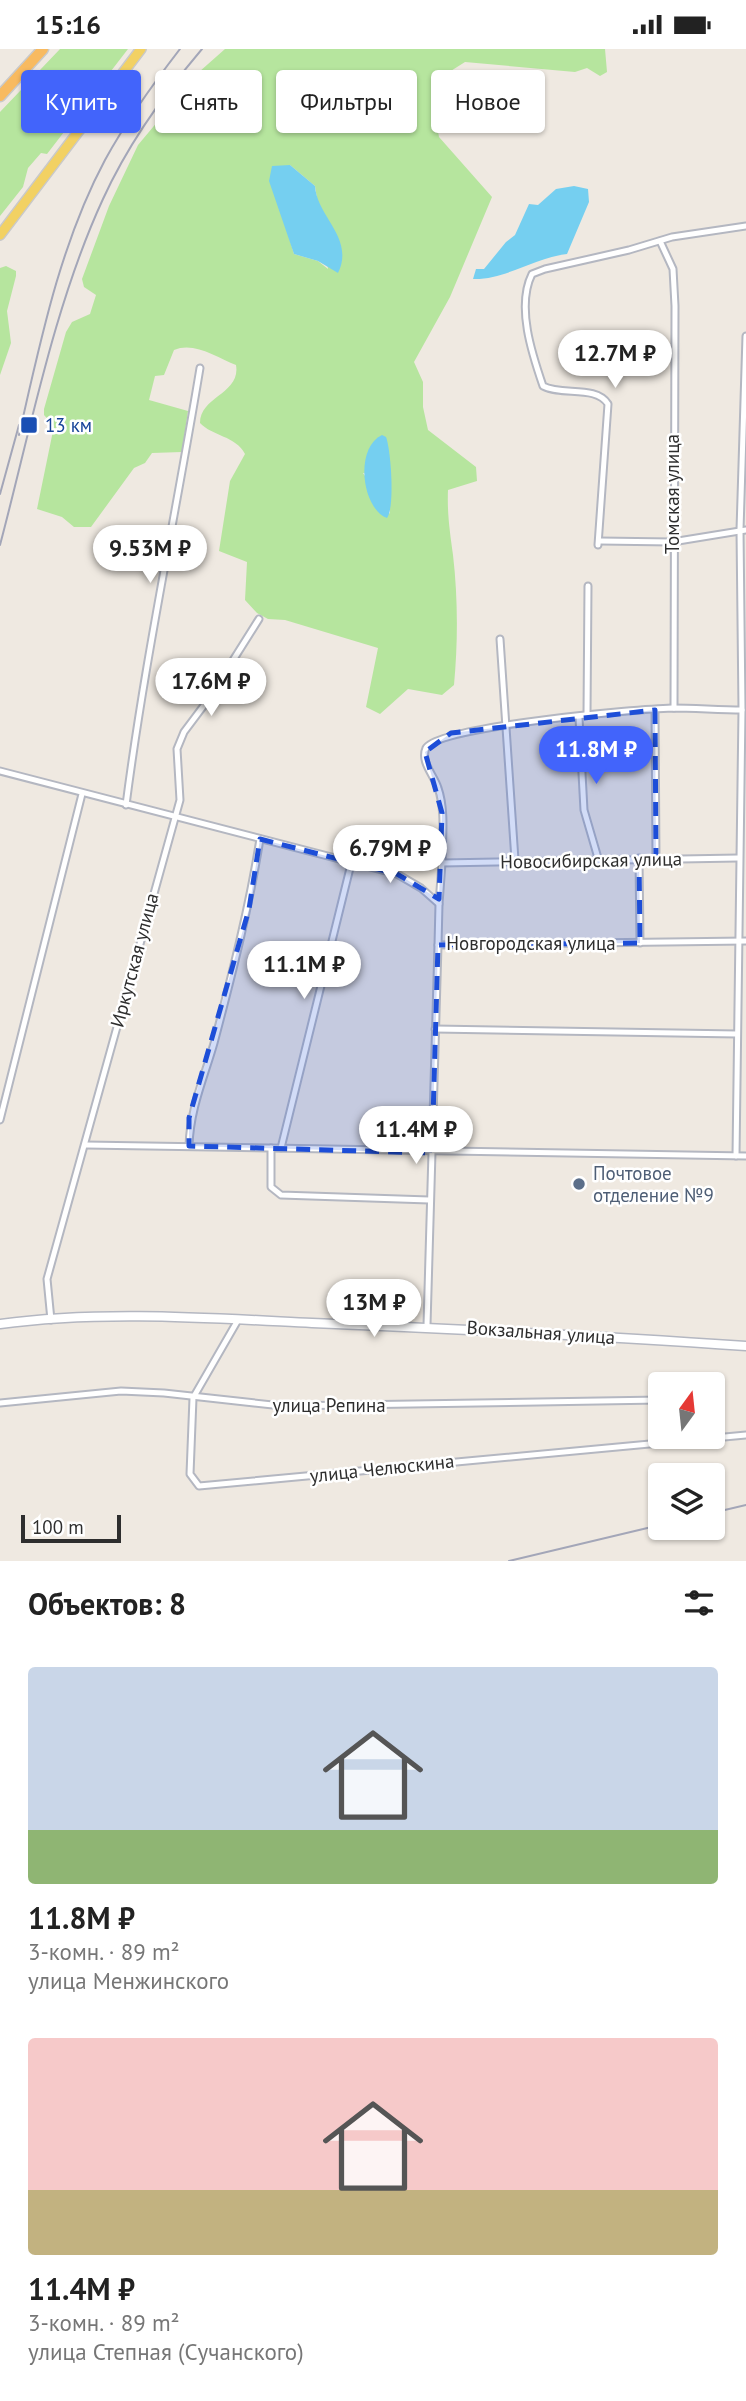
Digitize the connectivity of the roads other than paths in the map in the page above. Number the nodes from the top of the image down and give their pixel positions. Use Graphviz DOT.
graph roads {
  1 [pos="43,49"];
  2 [pos="141,49"];
  3 [pos="0,96"];
  4 [pos="746,226"];
  5 [pos="0,235"];
  6 [pos="660,241"];
  7 [pos="746,336"];
  8 [pos="200,368"];
  9 [pos="743,530"];
  10 [pos="672,542"];
  11 [pos="588,586"];
  12 [pos="259,619"];
  13 [pos="500,639"];
  14 [pos="674,708"];
  15 [pos="654,710"];
  16 [pos="742,710"];
  17 [pos="587,715"];
  18 [pos="579,717"];
  19 [pos="507,726"];
  20 [pos="0,771"];
  21 [pos="82,794"];
  22 [pos="126,805"];
  23 [pos="175,817"];
  24 [pos="260,839"];
  25 [pos="598,858"];
  26 [pos="639,858"];
  27 [pos="656,858"];
  28 [pos="738,858"];
  29 [pos="352,860"];
  30 [pos="515,860"];
  31 [pos="442,863"];
  32 [pos="439,904"];
  33 [pos="743,941"];
  34 [pos="640,943"];
  35 [pos="439,946"];
  36 [pos="435,1029"];
  37 [pos="737,1034"];
  38 [pos="0,1121"];
  39 [pos="86,1145"];
  40 [pos="189,1146"];
  41 [pos="271,1148"];
  42 [pos="281,1148"];
  43 [pos="432,1153"];
  44 [pos="736,1156"];
  45 [pos="746,1156"];
  46 [pos="429,1200"];
  47 [pos="51,1319"];
  48 [pos="238,1320"];
  49 [pos="0,1325"];
  50 [pos="427,1325"];
  51 [pos="746,1346"];
  52 [pos="193,1398"];
  53 [pos="648,1400"];
  54 [pos="0,1403"];
  55 [pos="746,1435"];
  1 -- 3 [label="highway"];
  2 -- 5 [label="main road"];
  4 -- 6 [label="street"];
  6 -- 10 [label="street, Томская улица"];
  6 -- 10 [label="street"];
  7 -- 9 [label="street"];
  8 -- 22 [label="street"];
  9 -- 10 [label="street"];
  9 -- 16 [label="street"];
  10 -- 14 [label="street, Томская улица"];
  11 -- 17 [label="street"];
  12 -- 23 [label="street, Иркутская улица"];
  13 -- 19 [label="street"];
  14 -- 15 [label="street"];
  14 -- 16 [label="street"];
  15 -- 17 [label="street"];
  15 -- 27 [label="street"];
  16 -- 28 [label="street"];
  17 -- 18 [label="street"];
  18 -- 19 [label="street"];
  18 -- 25 [label="street"];
  19 -- 30 [label="street"];
  19 -- 31 [label="street"];
  20 -- 21 [label="street"];
  21 -- 22 [label="street"];
  21 -- 38 [label="street"];
  22 -- 23 [label="street"];
  23 -- 24 [label="street"];
  23 -- 39 [label="street, Иркутская улица"];
  24 -- 29 [label="street"];
  24 -- 40 [label="street"];
  25 -- 26 [label="street, Новосибирская улица"];
  25 -- 30 [label="street, Новосибирская улица"];
  26 -- 27 [label="street, Новосибирская улица"];
  26 -- 34 [label="street"];
  27 -- 28 [label="street, Новосибирская улица"];
  28 -- 33 [label="street"];
  29 -- 32 [label="street"];
  29 -- 42 [label="street"];
  30 -- 31 [label="street, Новосибирская улица"];
  31 -- 32 [label="street, Новгородская улица"];
  32 -- 35 [label="street, Новгородская улица"];
  33 -- 34 [label="street, Новгородская улица"];
  33 -- 37 [label="street"];
  34 -- 35 [label="street, Новгородская улица"];
  35 -- 36 [label="street"];
  36 -- 37 [label="street"];
  36 -- 43 [label="street"];
  37 -- 44 [label="street"];
  39 -- 40 [label="street"];
  39 -- 47 [label="street, Иркутская улица"];
  40 -- 41 [label="street"];
  41 -- 42 [label="street"];
  41 -- 46 [label="street"];
  42 -- 43 [label="street"];
  43 -- 44 [label="street"];
  43 -- 46 [label="street"];
  44 -- 45 [label="street"];
  46 -- 50 [label="street"];
  47 -- 48 [label="main road, Вокзальная улица"];
  47 -- 49 [label="main road, Вокзальная улица"];
  48 -- 50 [label="main road, Вокзальная улица"];
  48 -- 52 [label="street, улица Челюскина"];
  50 -- 51 [label="main road, Вокзальная улица"];
  52 -- 53 [label="street, улица Репина"];
  52 -- 54 [label="street, улица Репина"];
  52 -- 55 [label="street, улица Челюскина"];
}
